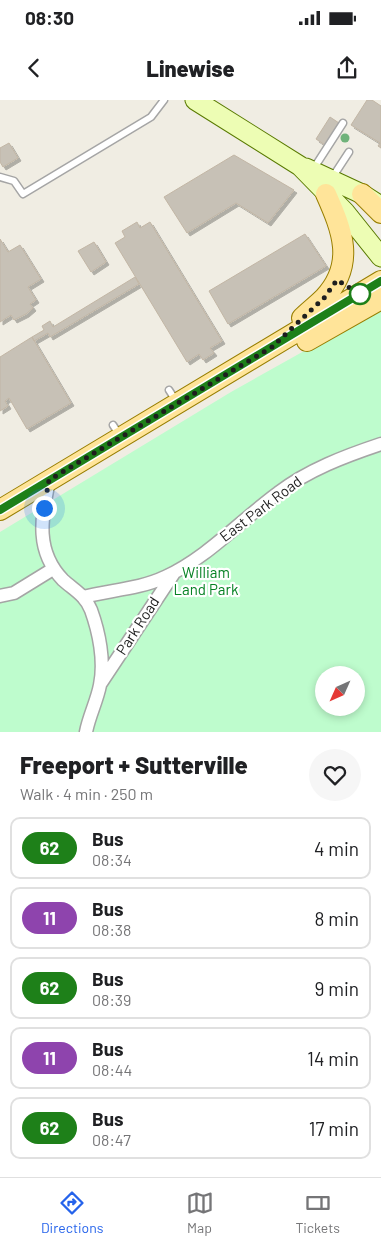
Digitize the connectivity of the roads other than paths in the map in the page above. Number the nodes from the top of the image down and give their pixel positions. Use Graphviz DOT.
graph roads {
  1 [pos="164,100"];
  2 [pos="196,100"];
  3 [pos="343,123"];
  4 [pos="349,152"];
  5 [pos="306,168"];
  6 [pos="0,177"];
  7 [pos="329,186"];
  8 [pos="362,194"];
  9 [pos="381,206"];
  10 [pos="381,213"];
  11 [pos="381,258"];
  12 [pos="381,281"];
  13 [pos="381,299"];
  14 [pos="272,347"];
  15 [pos="381,444"];
  16 [pos="47,489"];
  17 [pos="0,510"];
  18 [pos="0,525"];
  19 [pos="53,569"];
  20 [pos="174,573"];
  21 [pos="0,596"];
  22 [pos="84,597"];
  23 [pos="100,684"];
  24 [pos="86,732"];
  1 -- 6 [label="lane"];
  2 -- 5 [label="main road"];
  3 -- 5 [label="lane"];
  4 -- 7 [label="lane"];
  5 -- 7 [label="main road"];
  7 -- 8 [label="main road"];
  7 -- 11 [label="main road"];
  7 -- 14 [label="main road"];
  8 -- 9 [label="main road"];
  8 -- 10 [label="main road"];
  12 -- 14 [label="main road"];
  13 -- 16 [label="main road"];
  14 -- 16 [label="main road"];
  15 -- 20 [label="street, East Park Road"];
  16 -- 17 [label="main road"];
  16 -- 18 [label="main road"];
  16 -- 19 [label="street, Park Road"];
  19 -- 21 [label="street"];
  19 -- 22 [label="street, Park Road"];
  20 -- 22 [label="street, Park Road"];
  20 -- 23 [label="street, Park Road"];
  22 -- 23 [label="street, Park Road"];
  23 -- 24 [label="street, Park Road"];
}
